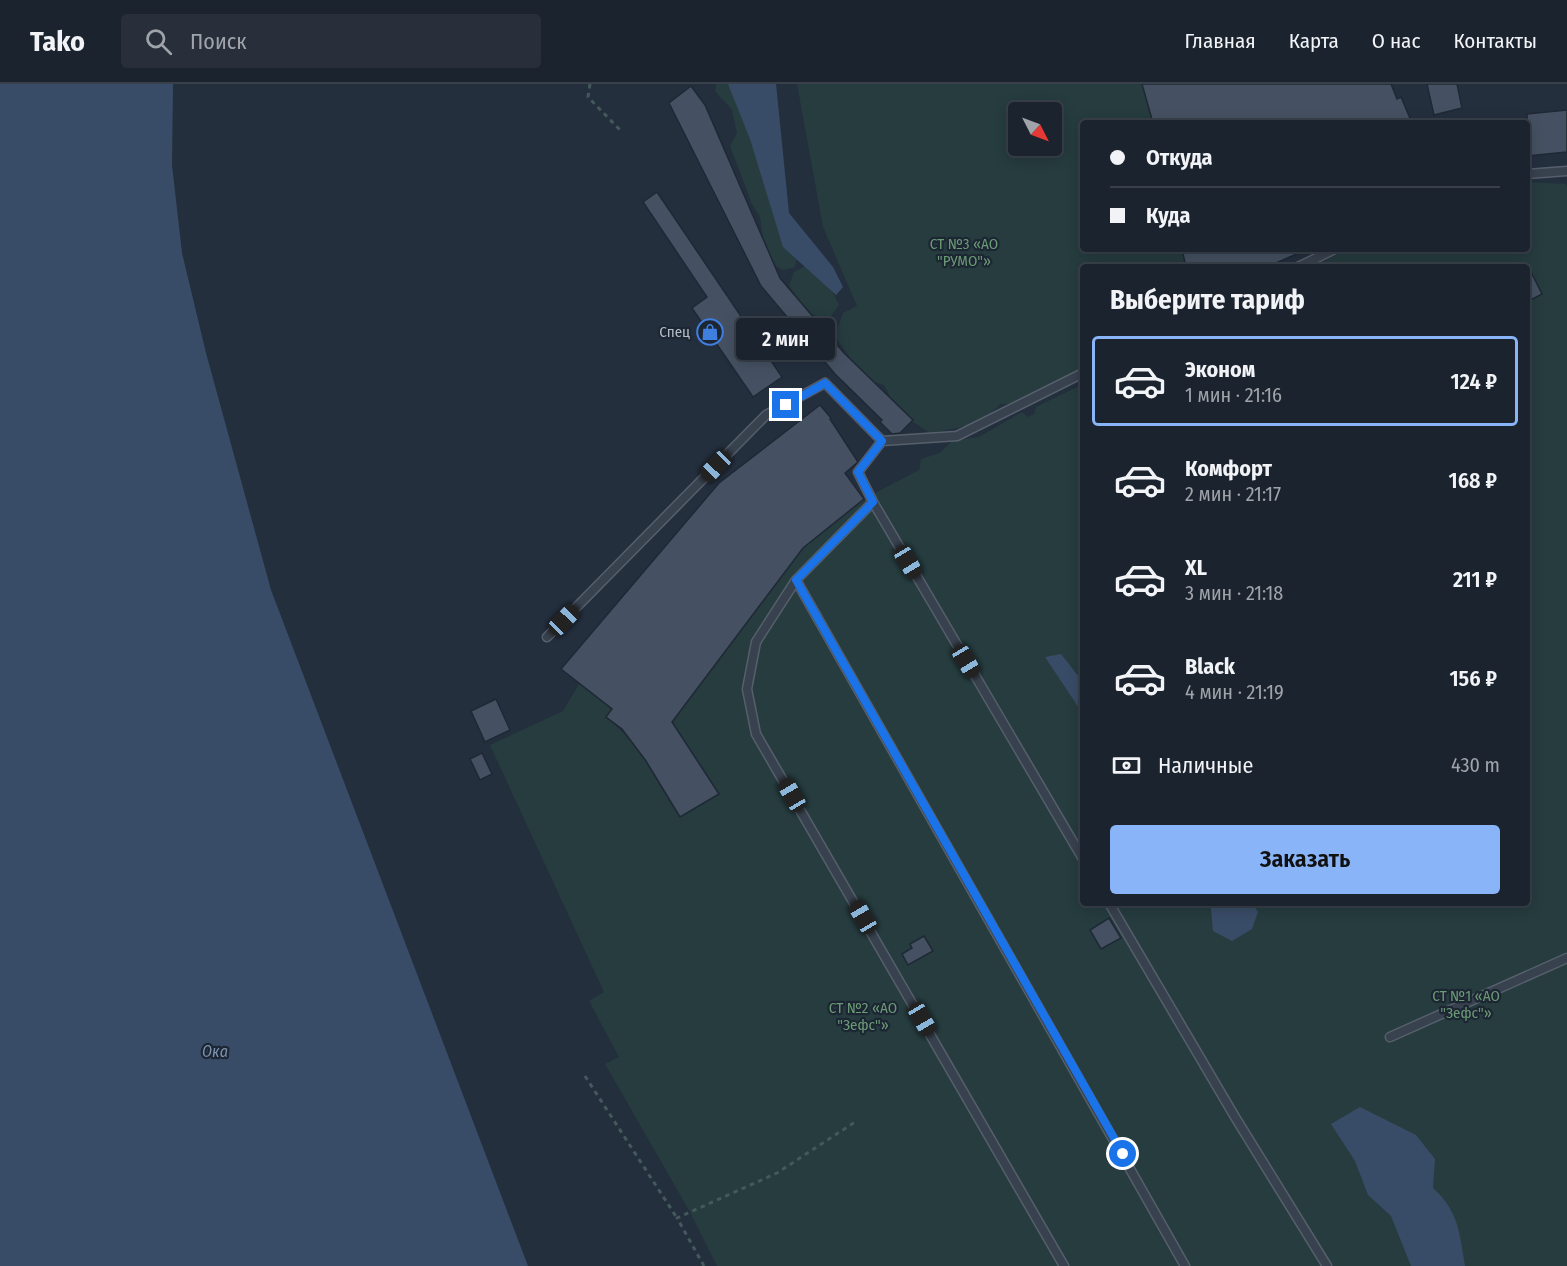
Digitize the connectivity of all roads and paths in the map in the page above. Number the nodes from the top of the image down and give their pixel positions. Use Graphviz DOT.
graph roads {
  1 [pos="590,84"];
  2 [pos="620,130"];
  3 [pos="1567,171"];
  4 [pos="1530,174"];
  5 [pos="1329,252"];
  6 [pos="1304,264"];
  7 [pos="1080,375"];
  8 [pos="882,441"];
  9 [pos="873,502"];
  10 [pos="796,580"];
  11 [pos="547,637"];
  12 [pos="1080,854"];
  13 [pos="1111,906"];
  14 [pos="1567,958"];
  15 [pos="1390,1037"];
  16 [pos="585,1076"];
  17 [pos="855,1122"];
  18 [pos="677,1218"];
  19 [pos="704,1266"];
  20 [pos="1064,1266"];
  21 [pos="1185,1266"];
  22 [pos="1327,1266"];
  1 -- 2 [label="path"];
  3 -- 4 [label="lane"];
  5 -- 6 [label="lane"];
  7 -- 8 [label="lane"];
  8 -- 9 [label="lane"];
  8 -- 11 [label="lane"];
  9 -- 10 [label="lane"];
  9 -- 12 [label="lane"];
  10 -- 20 [label="lane"];
  10 -- 21 [label="lane"];
  13 -- 22 [label="lane"];
  14 -- 15 [label="lane"];
  16 -- 18 [label="path"];
  17 -- 18 [label="path"];
  18 -- 19 [label="path"];
}
